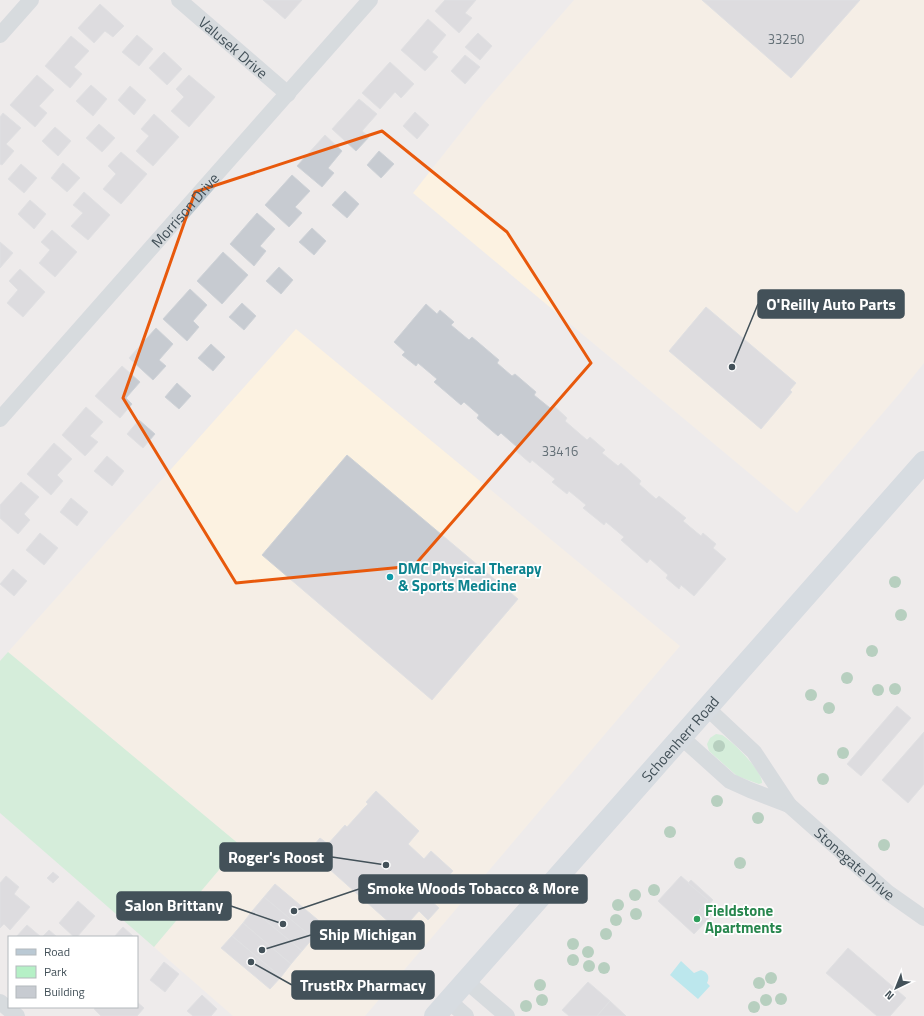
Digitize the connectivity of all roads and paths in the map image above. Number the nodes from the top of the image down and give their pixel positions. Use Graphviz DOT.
graph roads {
  1 [pos="30,0"];
  2 [pos="179,0"];
  3 [pos="370,0"];
  4 [pos="0,35"];
  5 [pos="288,94"];
  6 [pos="0,419"];
  7 [pos="924,462"];
  8 [pos="707,708"];
  9 [pos="681,738"];
  10 [pos="789,805"];
  11 [pos="924,918"];
  12 [pos="466,981"];
  13 [pos="0,1002"];
  14 [pos="442,1008"];
  15 [pos="17,1016"];
  16 [pos="466,1016"];
  17 [pos="507,1016"];
  1 -- 4 [label="street"];
  2 -- 5 [label="street, Valusek Drive"];
  3 -- 5 [label="street, Morrison Drive"];
  5 -- 6 [label="street, Morrison Drive"];
  7 -- 8 [label="main road, Schoenherr Road"];
  8 -- 9 [label="main road, Schoenherr Road"];
  8 -- 10 [label="street, Stonegate Drive"];
  9 -- 10 [label="street, Stonegate Drive"];
  9 -- 12 [label="main road, Schoenherr Road"];
  10 -- 11 [label="street, Stonegate Drive"];
  12 -- 14 [label="main road, Schoenherr Road"];
  12 -- 17 [label="street"];
  13 -- 15 [label="street"];
  14 -- 16 [label="street"];
}
